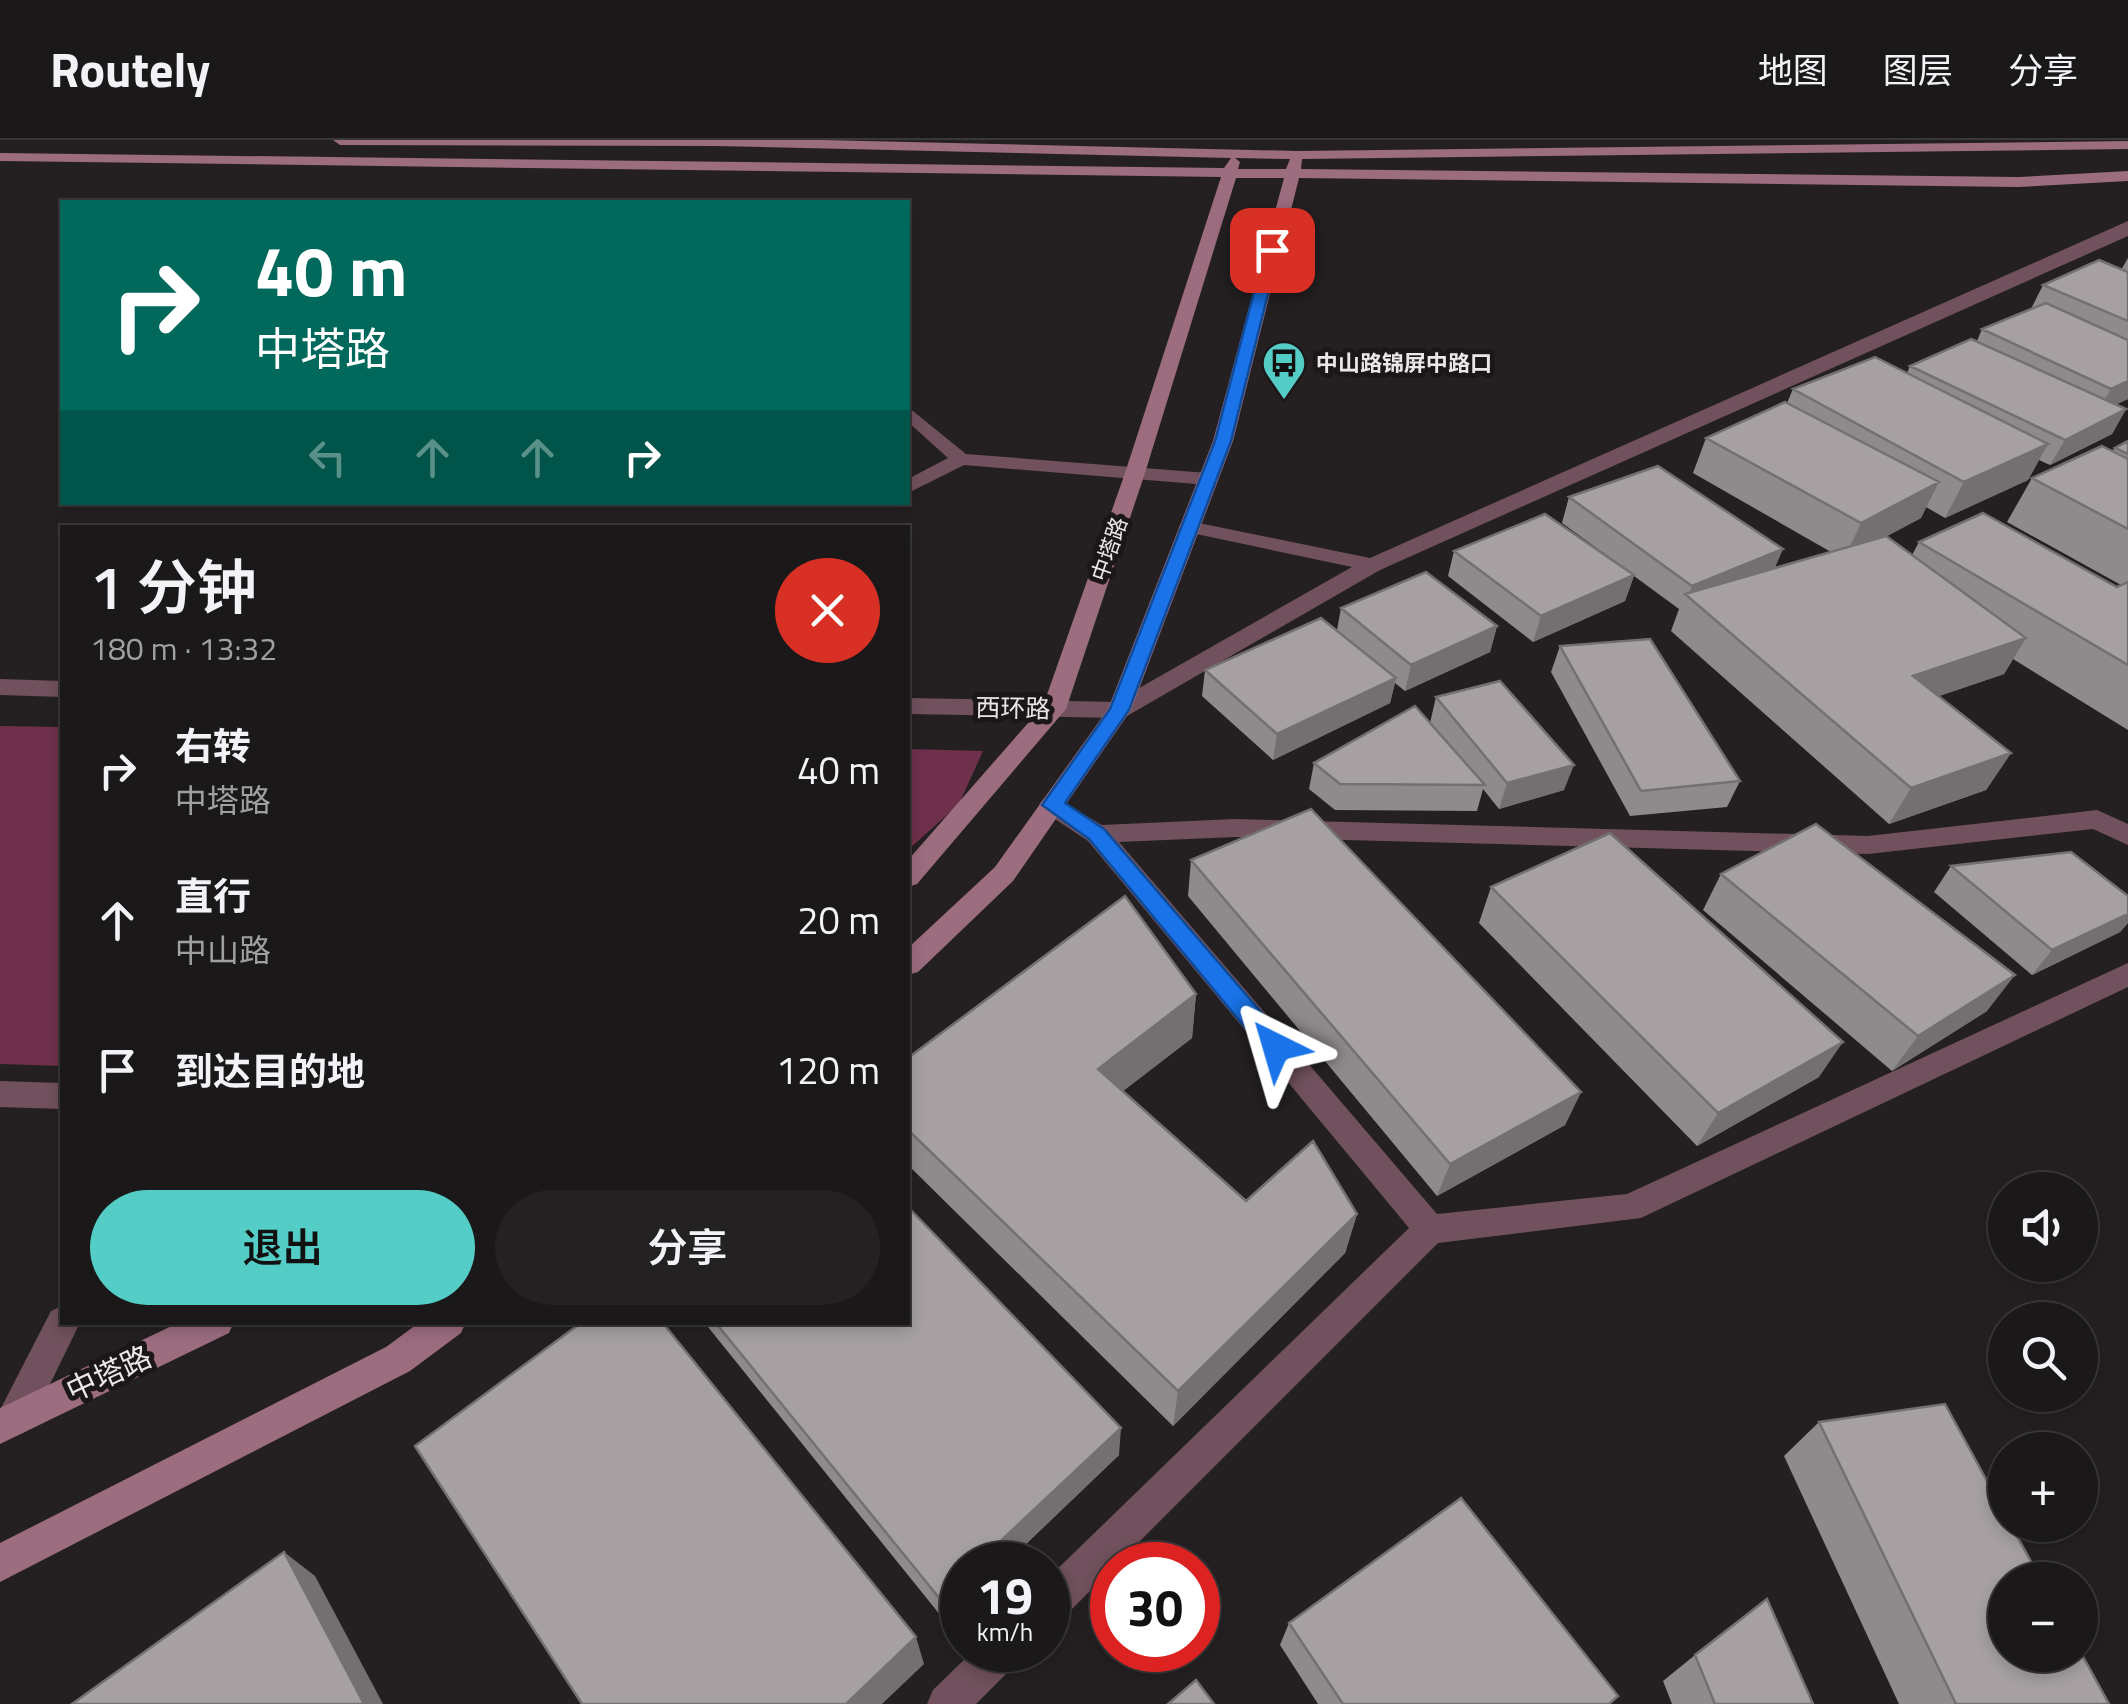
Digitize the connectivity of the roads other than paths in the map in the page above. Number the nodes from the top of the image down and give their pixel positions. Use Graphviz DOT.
graph roads {
  1 [pos="317,141"];
  2 [pos="2128,146"];
  3 [pos="1241,147"];
  4 [pos="1299,148"];
  5 [pos="0,156"];
  6 [pos="1226,175"];
  7 [pos="1292,176"];
  8 [pos="2128,176"];
  9 [pos="2128,226"];
  10 [pos="910,415"];
  11 [pos="961,459"];
  12 [pos="1135,473"];
  13 [pos="1208,480"];
  14 [pos="910,486"];
  15 [pos="1190,527"];
  16 [pos="1372,565"];
  17 [pos="0,687"];
  18 [pos="60,688"];
  19 [pos="910,706"];
  20 [pos="1054,709"];
  21 [pos="1119,710"];
  22 [pos="1052,805"];
  23 [pos="1097,834"];
  24 [pos="2128,836"];
  25 [pos="910,875"];
  26 [pos="910,962"];
  27 [pos="2128,974"];
  28 [pos="0,1094"];
  29 [pos="60,1096"];
  30 [pos="1430,1229"];
  31 [pos="61,1325"];
  32 [pos="211,1325"];
  33 [pos="445,1325"];
  34 [pos="7,1422"];
  35 [pos="0,1564"];
  36 [pos="1070,1583"];
  37 [pos="979,1672"];
  38 [pos="946,1704"];
  1 -- 3 [label="main road"];
  2 -- 4 [label="main road"];
  3 -- 4 [label="main road"];
  3 -- 6 [label="main road, 中塔路"];
  4 -- 7 [label="main road"];
  5 -- 6 [label="main road"];
  6 -- 7 [label="main road"];
  6 -- 12 [label="main road, 中塔路"];
  7 -- 8 [label="main road"];
  7 -- 13 [label="main road"];
  9 -- 16 [label="street"];
  10 -- 11 [label="street"];
  11 -- 12 [label="street"];
  11 -- 14 [label="street"];
  12 -- 13 [label="street"];
  12 -- 20 [label="main road, 中塔路"];
  13 -- 15 [label="main road"];
  15 -- 16 [label="street"];
  15 -- 21 [label="main road"];
  16 -- 21 [label="street"];
  17 -- 18 [label="street"];
  19 -- 20 [label="street, 西环路"];
  20 -- 21 [label="street, 西环路"];
  20 -- 25 [label="main road, 中塔路"];
  21 -- 22 [label="main road"];
  22 -- 23 [label="street"];
  22 -- 26 [label="main road"];
  23 -- 24 [label="street"];
  23 -- 30 [label="street"];
  27 -- 30 [label="street"];
  28 -- 29 [label="street"];
  30 -- 36 [label="street"];
  31 -- 34 [label="street"];
  32 -- 34 [label="main road, 中塔路"];
  33 -- 35 [label="main road"];
  37 -- 38 [label="street"];
}
